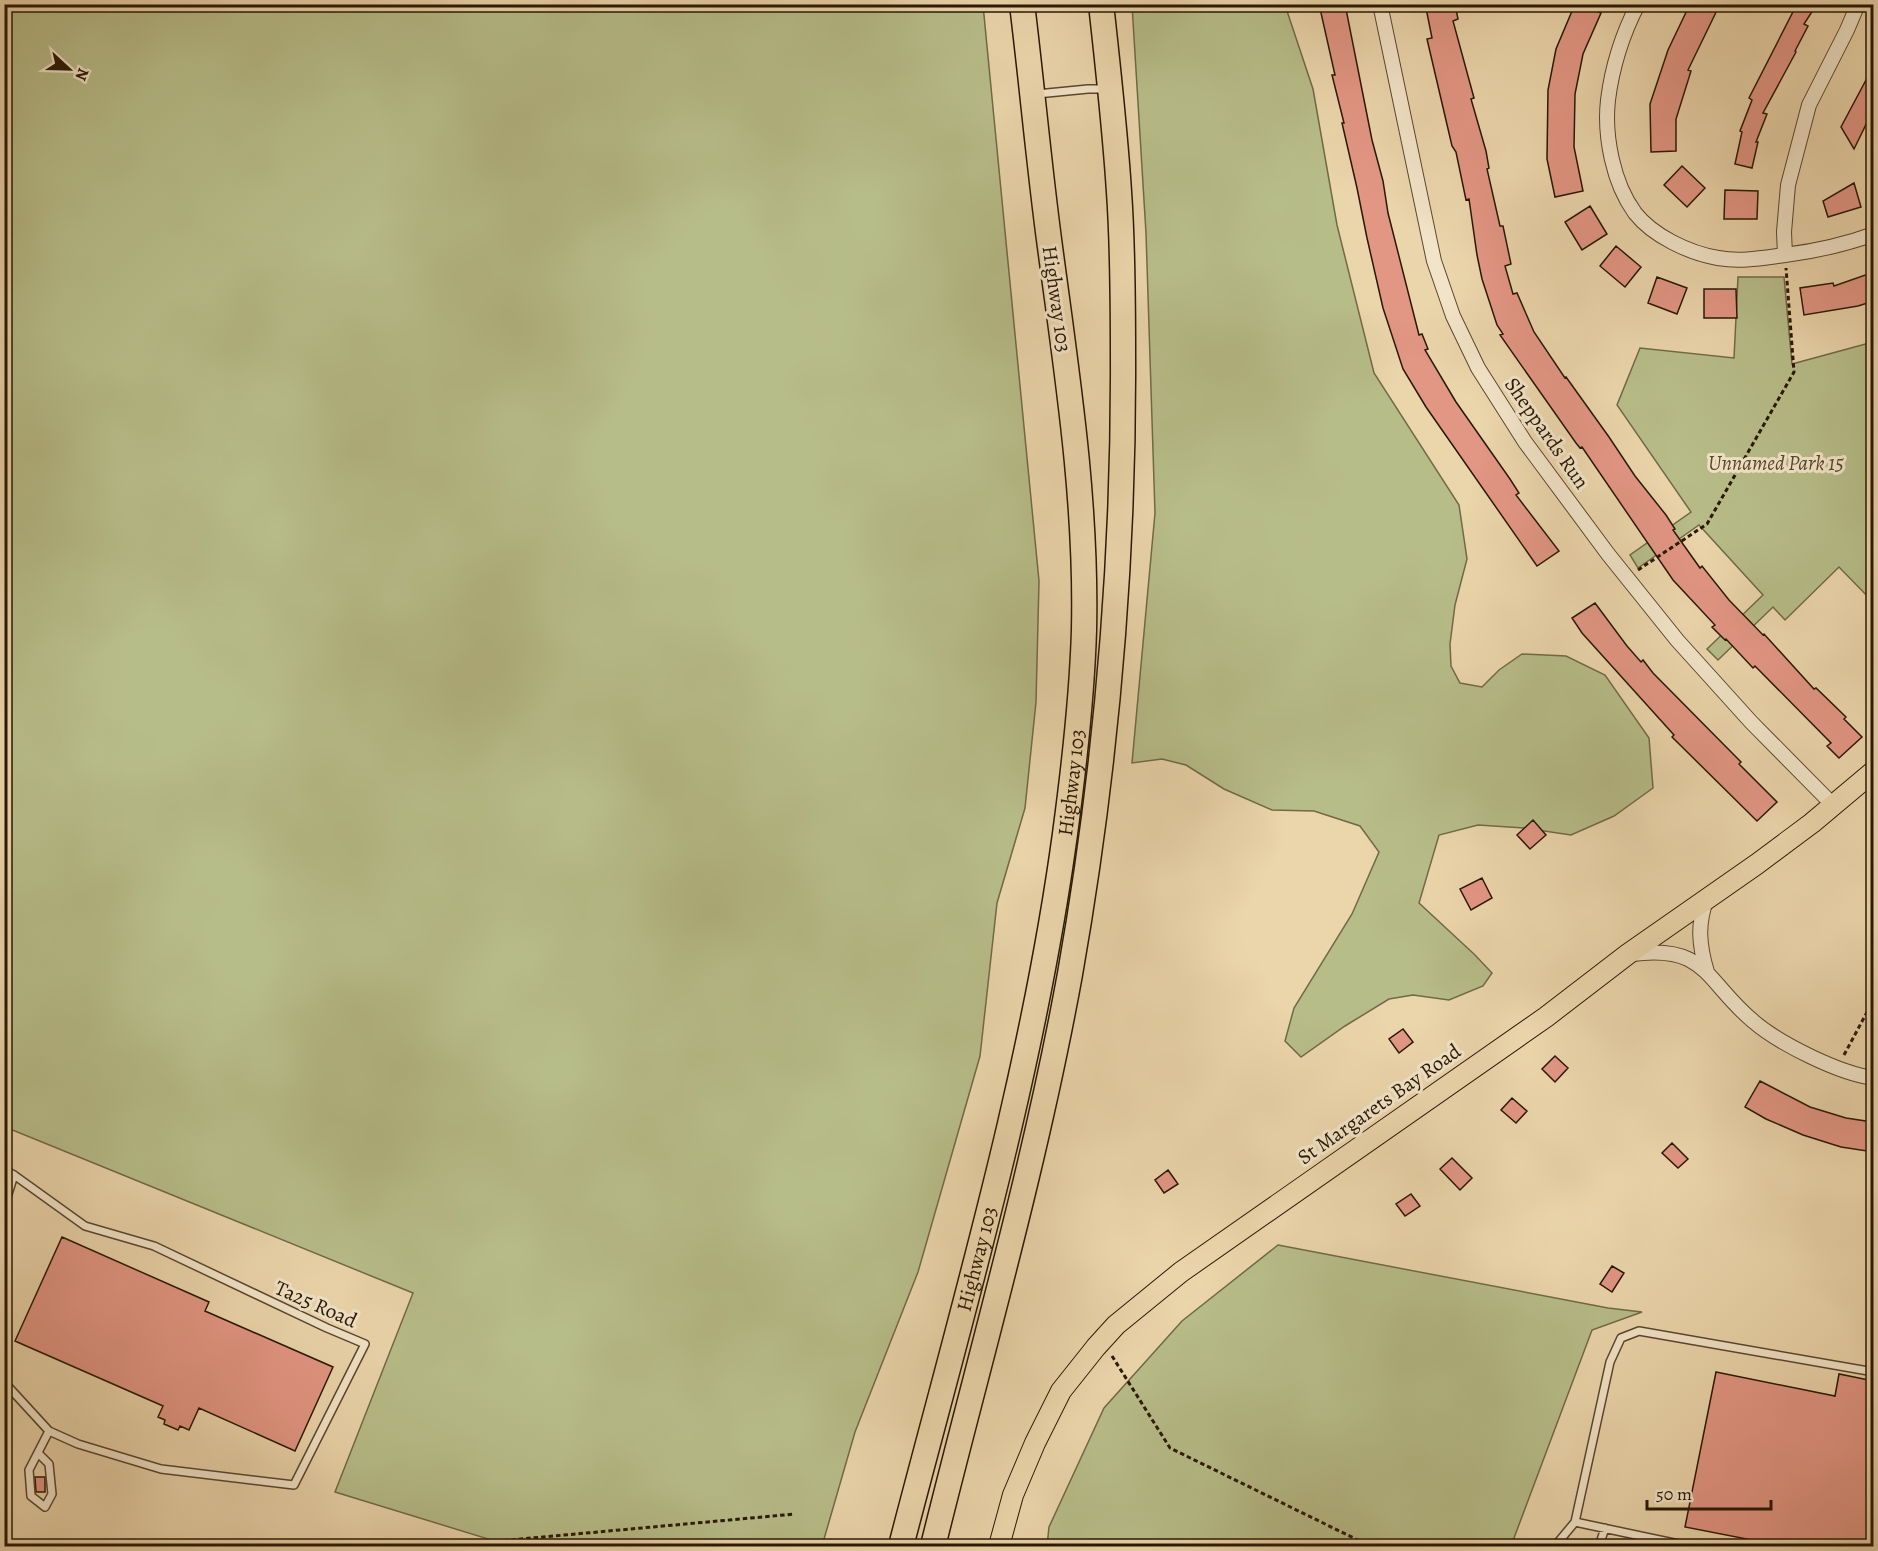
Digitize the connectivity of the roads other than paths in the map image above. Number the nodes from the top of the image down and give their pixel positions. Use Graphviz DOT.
graph roads {
  1 [pos="1022,4"];
  2 [pos="1101,4"];
  3 [pos="1380,4"];
  4 [pos="1638,4"];
  5 [pos="1858,4"];
  6 [pos="1110,89"];
  7 [pos="1033,94"];
  8 [pos="1874,234"];
  9 [pos="1785,255"];
  10 [pos="1874,771"];
  11 [pos="1833,805"];
  12 [pos="1707,898"];
  13 [pos="1628,954"];
  14 [pos="1707,972"];
  15 [pos="1874,1078"];
  16 [pos="4,1170"];
  17 [pos="14,1175"];
  18 [pos="4,1207"];
  19 [pos="1005,1260"];
  20 [pos="1874,1372"];
  21 [pos="4,1382"];
  22 [pos="49,1431"];
  23 [pos="39,1454"];
  24 [pos="1575,1522"];
  25 [pos="1605,1528"];
  26 [pos="901,1546"];
  27 [pos="933,1546"];
  28 [pos="946,1546"];
  29 [pos="999,1546"];
  30 [pos="1555,1546"];
  31 [pos="1599,1546"];
  32 [pos="1688,1546"];
  1 -- 7 [label="highway, Highway 103"];
  2 -- 6 [label="highway, Highway 103"];
  3 -- 11 [label="street, Sheppards Run"];
  4 -- 9 [label="street"];
  5 -- 9 [label="street"];
  6 -- 7 [label="lane"];
  6 -- 19 [label="highway, Highway 103"];
  7 -- 26 [label="highway, Highway 103"];
  8 -- 9 [label="street"];
  10 -- 11 [label="main road, St Margarets Bay Road"];
  11 -- 12 [label="main road, St Margarets Bay Road"];
  12 -- 13 [label="main road, St Margarets Bay Road"];
  12 -- 14 [label="street"];
  13 -- 14 [label="street"];
  13 -- 29 [label="main road, St Margarets Bay Road"];
  14 -- 15 [label="street"];
  16 -- 17 [label="lane"];
  17 -- 18 [label="lane"];
  17 -- 22 [label="lane, Ta25 Road"];
  19 -- 27 [label="highway, Highway 103"];
  19 -- 28 [label="highway"];
  20 -- 24 [label="lane"];
  21 -- 22 [label="lane, Ta25 Road"];
  22 -- 23 [label="lane"];
  23 -- 23 [label="lane"];
  24 -- 25 [label="lane"];
  24 -- 30 [label="lane"];
  25 -- 31 [label="lane"];
  25 -- 32 [label="lane"];
}
